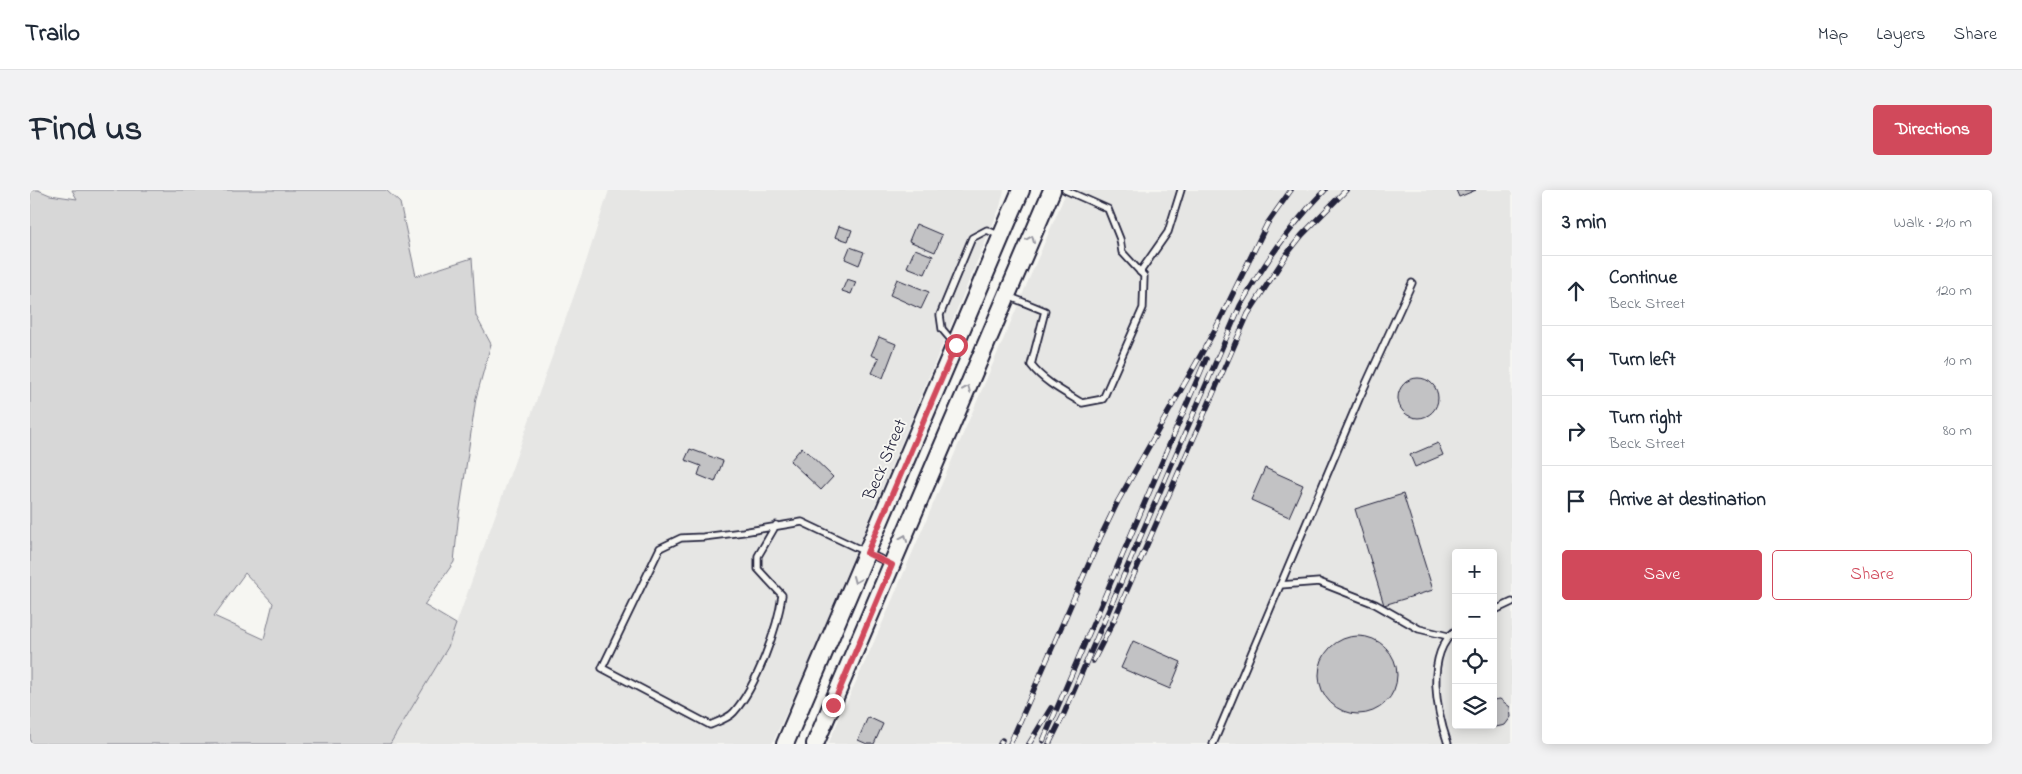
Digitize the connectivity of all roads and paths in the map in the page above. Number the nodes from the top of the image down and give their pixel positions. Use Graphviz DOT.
graph roads {
  1 [pos="1022,190"];
  2 [pos="1052,190"];
  3 [pos="1065,190"];
  4 [pos="1181,190"];
  5 [pos="1002,237"];
  6 [pos="1140,272"];
  7 [pos="1412,283"];
  8 [pos="1006,296"];
  9 [pos="956,345"];
  10 [pos="776,525"];
  11 [pos="867,553"];
  12 [pos="892,565"];
  13 [pos="1280,585"];
  14 [pos="1512,602"];
  15 [pos="1497,609"];
  16 [pos="1452,633"];
  17 [pos="1448,636"];
  18 [pos="785,744"];
  19 [pos="816,744"];
  20 [pos="1213,744"];
  21 [pos="1448,744"];
  1 -- 5 [label="main road, Beck Street"];
  8 -- 2 [label="main road, one-way"];
  3 -- 6 [label="lane"];
  4 -- 6 [label="lane"];
  5 -- 9 [label="main road, Beck Street"];
  5 -- 9 [label="lane"];
  6 -- 8 [label="lane"];
  7 -- 13 [label="lane"];
  12 -- 8 [label="main road, one-way"];
  9 -- 11 [label="main road, Beck Street"];
  10 -- 10 [label="lane"];
  10 -- 11 [label="lane"];
  11 -- 12 [label="lane"];
  11 -- 18 [label="main road, Beck Street, one-way"];
  12 -- 19 [label="main road"];
  13 -- 17 [label="lane"];
  13 -- 20 [label="lane"];
  14 -- 15 [label="lane"];
  16 -- 17 [label="lane"];
  17 -- 21 [label="lane"];
}
